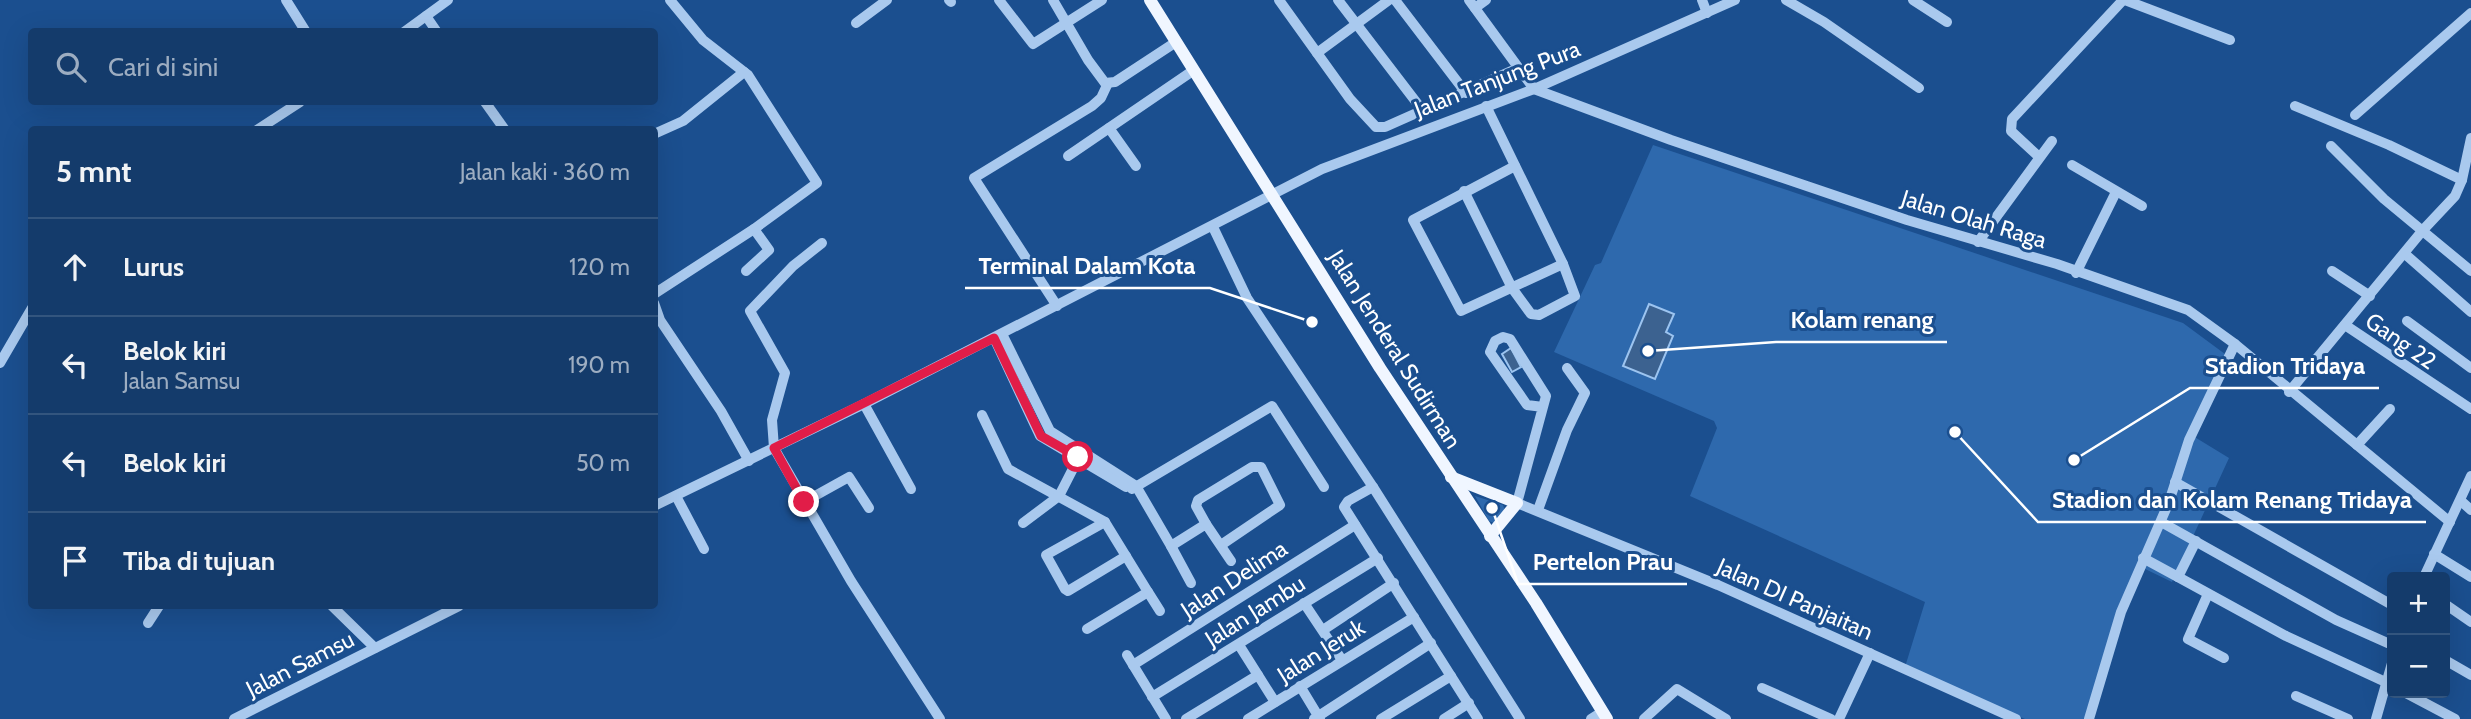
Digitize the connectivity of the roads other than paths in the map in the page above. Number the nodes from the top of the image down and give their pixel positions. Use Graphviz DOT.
graph roads {
  1 [pos="286,0"];
  2 [pos="449,0"];
  3 [pos="670,0"];
  4 [pos="887,0"];
  5 [pos="999,0"];
  6 [pos="1053,0"];
  7 [pos="1102,0"];
  8 [pos="1150,0"];
  9 [pos="1279,0"];
  10 [pos="1338,0"];
  11 [pos="1390,0"];
  12 [pos="1395,0"];
  13 [pos="1486,0"];
  14 [pos="1702,0"];
  15 [pos="1735,0"];
  16 [pos="1786,0"];
  17 [pos="1913,0"];
  18 [pos="2124,0"];
  19 [pos="1472,4"];
  20 [pos="1711,7"];
  21 [pos="2471,13"];
  22 [pos="426,16"];
  23 [pos="1947,22"];
  24 [pos="856,23"];
  25 [pos="1066,24"];
  26 [pos="1356,24"];
  27 [pos="304,28"];
  28 [pos="410,28"];
  29 [pos="434,28"];
  30 [pos="2230,40"];
  31 [pos="1176,42"];
  32 [pos="1317,53"];
  33 [pos="1518,68"];
  34 [pos="1194,70"];
  35 [pos="744,72"];
  36 [pos="1108,83"];
  37 [pos="1919,88"];
  38 [pos="1534,89"];
  39 [pos="1466,93"];
  40 [pos="294,105"];
  41 [pos="487,105"];
  42 [pos="1486,106"];
  43 [pos="2295,106"];
  44 [pos="1423,111"];
  45 [pos="2355,115"];
  46 [pos="263,126"];
  47 [pos="502,126"];
  48 [pos="1109,128"];
  49 [pos="658,132"];
  50 [pos="2052,141"];
  51 [pos="2471,141"];
  52 [pos="2330,146"];
  53 [pos="1068,156"];
  54 [pos="2038,156"];
  55 [pos="2072,165"];
  56 [pos="1136,166"];
  57 [pos="1515,166"];
  58 [pos="2462,180"];
  59 [pos="1464,191"];
  60 [pos="2116,192"];
  61 [pos="1273,193"];
  62 [pos="2142,206"];
  63 [pos="1213,227"];
  64 [pos="754,229"];
  65 [pos="2423,230"];
  66 [pos="1978,242"];
  67 [pos="822,243"];
  68 [pos="2405,254"];
  69 [pos="1563,264"];
  70 [pos="746,271"];
  71 [pos="2332,271"];
  72 [pos="2471,271"];
  73 [pos="2076,272"];
  74 [pos="1513,288"];
  75 [pos="658,291"];
  76 [pos="2370,296"];
  77 [pos="1057,306"];
  78 [pos="2471,312"];
  79 [pos="658,314"];
  80 [pos="2407,321"];
  81 [pos="2345,325"];
  82 [pos="27,329"];
  83 [pos="998,336"];
  84 [pos="2235,344"];
  85 [pos="0,363"];
  86 [pos="1567,368"];
  87 [pos="2471,368"];
  88 [pos="2289,392"];
  89 [pos="864,404"];
  90 [pos="1543,407"];
  91 [pos="2390,409"];
  92 [pos="2471,410"];
  93 [pos="982,415"];
  94 [pos="2357,445"];
  95 [pos="774,448"];
  96 [pos="1080,453"];
  97 [pos="749,461"];
  98 [pos="2471,476"];
  99 [pos="1451,477"];
  100 [pos="2175,482"];
  101 [pos="1324,487"];
  102 [pos="1373,487"];
  103 [pos="911,489"];
  104 [pos="1136,490"];
  105 [pos="676,496"];
  106 [pos="1059,496"];
  107 [pos="2461,501"];
  108 [pos="804,502"];
  109 [pos="1517,503"];
  110 [pos="658,504"];
  111 [pos="869,508"];
  112 [pos="1538,510"];
  113 [pos="2471,510"];
  114 [pos="1105,522"];
  115 [pos="2161,522"];
  116 [pos="2450,522"];
  117 [pos="1023,523"];
  118 [pos="1206,524"];
  119 [pos="1355,525"];
  120 [pos="1490,536"];
  121 [pos="2196,541"];
  122 [pos="1221,545"];
  123 [pos="1171,546"];
  124 [pos="704,549"];
  125 [pos="2434,554"];
  126 [pos="1126,556"];
  127 [pos="1378,558"];
  128 [pos="2143,558"];
  129 [pos="1231,561"];
  130 [pos="2426,572"];
  131 [pos="2178,577"];
  132 [pos="2471,577"];
  133 [pos="1191,583"];
  134 [pos="1394,583"];
  135 [pos="1148,592"];
  136 [pos="2208,594"];
  137 [pos="2387,602"];
  138 [pos="1304,603"];
  139 [pos="2450,607"];
  140 [pos="157,609"];
  141 [pos="335,609"];
  142 [pos="453,609"];
  143 [pos="1160,611"];
  144 [pos="1414,617"];
  145 [pos="2471,621"];
  146 [pos="148,623"];
  147 [pos="1087,629"];
  148 [pos="1323,630"];
  149 [pos="1431,643"];
  150 [pos="2387,643"];
  151 [pos="1239,645"];
  152 [pos="374,648"];
  153 [pos="1870,653"];
  154 [pos="2224,657"];
  155 [pos="1342,660"];
  156 [pos="2450,663"];
  157 [pos="1258,675"];
  158 [pos="2471,675"];
  159 [pos="1451,676"];
  160 [pos="2387,682"];
  161 [pos="1300,686"];
  162 [pos="1762,688"];
  163 [pos="2387,691"];
  164 [pos="2296,696"];
  165 [pos="1152,697"];
  166 [pos="2415,698"];
  167 [pos="1275,702"];
  168 [pos="1469,703"];
  169 [pos="1600,717"];
  170 [pos="1318,718"];
  171 [pos="234,719"];
  172 [pos="940,719"];
  173 [pos="1166,719"];
  174 [pos="1186,719"];
  175 [pos="1248,719"];
  176 [pos="1381,719"];
  177 [pos="1444,719"];
  178 [pos="1478,719"];
  179 [pos="1520,719"];
  180 [pos="1644,719"];
  181 [pos="1726,719"];
  182 [pos="1830,719"];
  183 [pos="1839,719"];
  184 [pos="2016,719"];
  185 [pos="2089,719"];
  186 [pos="2348,719"];
  187 [pos="2376,719"];
  188 [pos="2455,719"];
  1 -- 27 [label="street"];
  2 -- 22 [label="street"];
  3 -- 35 [label="street"];
  4 -- 24 [label="street"];
  5 -- 25 [label="street"];
  6 -- 25 [label="street"];
  7 -- 25 [label="street"];
  8 -- 31 [label="main road, Jalan Jenderal Sudirman"];
  9 -- 32 [label="street"];
  10 -- 26 [label="street"];
  11 -- 26 [label="street"];
  12 -- 39 [label="street"];
  13 -- 19 [label="street"];
  14 -- 20 [label="street"];
  15 -- 20 [label="street, Jalan Tanjung Pura"];
  16 -- 37 [label="street"];
  17 -- 23 [label="street"];
  18 -- 30 [label="street"];
  18 -- 54 [label="street"];
  19 -- 33 [label="street"];
  20 -- 38 [label="street, Jalan Tanjung Pura"];
  21 -- 45 [label="street"];
  22 -- 28 [label="street"];
  22 -- 29 [label="street"];
  25 -- 36 [label="street"];
  26 -- 32 [label="street"];
  26 -- 44 [label="street"];
  31 -- 34 [label="main road, Jalan Jenderal Sudirman"];
  31 -- 36 [label="street"];
  32 -- 44 [label="street"];
  33 -- 38 [label="street"];
  33 -- 39 [label="street"];
  34 -- 48 [label="street"];
  34 -- 61 [label="main road, Jalan Jenderal Sudirman"];
  35 -- 49 [label="street"];
  35 -- 64 [label="street"];
  36 -- 77 [label="street"];
  38 -- 42 [label="street, Jalan Tanjung Pura"];
  38 -- 66 [label="street, Jalan Olah Raga"];
  39 -- 44 [label="street"];
  40 -- 46 [label="street"];
  41 -- 47 [label="street"];
  42 -- 57 [label="street"];
  42 -- 61 [label="street, Jalan Tanjung Pura"];
  43 -- 58 [label="street"];
  48 -- 53 [label="street"];
  48 -- 56 [label="street"];
  50 -- 54 [label="street"];
  51 -- 58 [label="street"];
  52 -- 65 [label="street"];
  54 -- 66 [label="street"];
  55 -- 60 [label="street"];
  57 -- 59 [label="street"];
  57 -- 69 [label="street"];
  58 -- 65 [label="street"];
  59 -- 74 [label="street"];
  59 -- 74 [label="street"];
  60 -- 62 [label="street"];
  60 -- 73 [label="street"];
  61 -- 63 [label="street"];
  61 -- 99 [label="main road, Jalan Jenderal Sudirman"];
  63 -- 77 [label="street"];
  63 -- 102 [label="street"];
  64 -- 70 [label="street"];
  64 -- 75 [label="street"];
  65 -- 68 [label="street"];
  65 -- 72 [label="street"];
  66 -- 73 [label="street, Jalan Olah Raga"];
  67 -- 95 [label="street"];
  68 -- 76 [label="street"];
  68 -- 78 [label="street"];
  69 -- 74 [label="street"];
  69 -- 74 [label="street"];
  71 -- 76 [label="street"];
  73 -- 84 [label="street, Jalan Olah Raga"];
  76 -- 81 [label="street"];
  77 -- 83 [label="street"];
  79 -- 97 [label="street"];
  80 -- 87 [label="street"];
  81 -- 88 [label="street"];
  81 -- 92 [label="street, Gang 22"];
  82 -- 85 [label="street"];
  83 -- 89 [label="street"];
  83 -- 96 [label="street"];
  84 -- 88 [label="street, Jalan Olah Raga"];
  84 -- 100 [label="street"];
  86 -- 112 [label="street"];
  88 -- 94 [label="street, Jalan Olah Raga"];
  89 -- 95 [label="street"];
  89 -- 103 [label="street"];
  90 -- 90 [label="street"];
  90 -- 109 [label="street"];
  91 -- 94 [label="street"];
  93 -- 106 [label="street"];
  94 -- 116 [label="street, Jalan Olah Raga"];
  95 -- 97 [label="street"];
  95 -- 108 [label="street"];
  96 -- 104 [label="street"];
  96 -- 106 [label="street"];
  97 -- 105 [label="street"];
  98 -- 107 [label="street"];
  99 -- 109 [label="main road"];
  99 -- 120 [label="main road, Jalan Jenderal Sudirman"];
  100 -- 115 [label="street"];
  100 -- 137 [label="street"];
  101 -- 104 [label="street"];
  102 -- 119 [label="street"];
  102 -- 179 [label="street"];
  104 -- 123 [label="street"];
  105 -- 110 [label="street"];
  105 -- 124 [label="street"];
  106 -- 114 [label="street"];
  106 -- 117 [label="street"];
  107 -- 113 [label="street"];
  107 -- 116 [label="street"];
  108 -- 111 [label="street"];
  108 -- 172 [label="street"];
  109 -- 112 [label="street, Jalan DI Panjaitan"];
  109 -- 120 [label="main road"];
  112 -- 153 [label="street, Jalan DI Panjaitan"];
  114 -- 126 [label="street"];
  114 -- 126 [label="street"];
  115 -- 121 [label="street"];
  115 -- 128 [label="street"];
  116 -- 125 [label="street"];
  118 -- 122 [label="street"];
  118 -- 122 [label="street"];
  118 -- 123 [label="street"];
  119 -- 127 [label="street"];
  119 -- 165 [label="street, Jalan Delima"];
  120 -- 169 [label="main road, Jalan Jenderal Sudirman"];
  121 -- 131 [label="street"];
  121 -- 150 [label="street"];
  122 -- 129 [label="street"];
  123 -- 133 [label="street"];
  125 -- 130 [label="street"];
  125 -- 132 [label="street"];
  126 -- 135 [label="street"];
  127 -- 134 [label="street"];
  127 -- 138 [label="street, Jalan Jambu"];
  128 -- 131 [label="street"];
  128 -- 185 [label="street"];
  131 -- 136 [label="street"];
  134 -- 144 [label="street"];
  134 -- 148 [label="street"];
  135 -- 143 [label="street"];
  135 -- 147 [label="street"];
  136 -- 154 [label="street"];
  136 -- 160 [label="street"];
  138 -- 148 [label="street"];
  138 -- 151 [label="street, Jalan Jambu"];
  139 -- 145 [label="street"];
  140 -- 146 [label="street"];
  141 -- 152 [label="street"];
  142 -- 152 [label="street, Jalan Samsu"];
  144 -- 149 [label="street"];
  144 -- 155 [label="street, Jalan Jeruk"];
  148 -- 155 [label="street"];
  149 -- 159 [label="street"];
  149 -- 170 [label="street"];
  151 -- 157 [label="street"];
  151 -- 165 [label="street, Jalan Jambu"];
  152 -- 171 [label="street, Jalan Samsu"];
  153 -- 183 [label="street"];
  153 -- 184 [label="street, Jalan DI Panjaitan"];
  155 -- 161 [label="street, Jalan Jeruk"];
  156 -- 158 [label="street"];
  157 -- 167 [label="street"];
  157 -- 174 [label="street"];
  159 -- 168 [label="street"];
  159 -- 176 [label="street"];
  161 -- 167 [label="street, Jalan Jeruk"];
  161 -- 170 [label="street"];
  162 -- 182 [label="street"];
  163 -- 187 [label="street"];
  164 -- 186 [label="street"];
  165 -- 173 [label="street"];
  166 -- 188 [label="street"];
  167 -- 175 [label="street, Jalan Jeruk"];
  168 -- 177 [label="street"];
  168 -- 178 [label="street"];
  180 -- 181 [label="street"];
}
